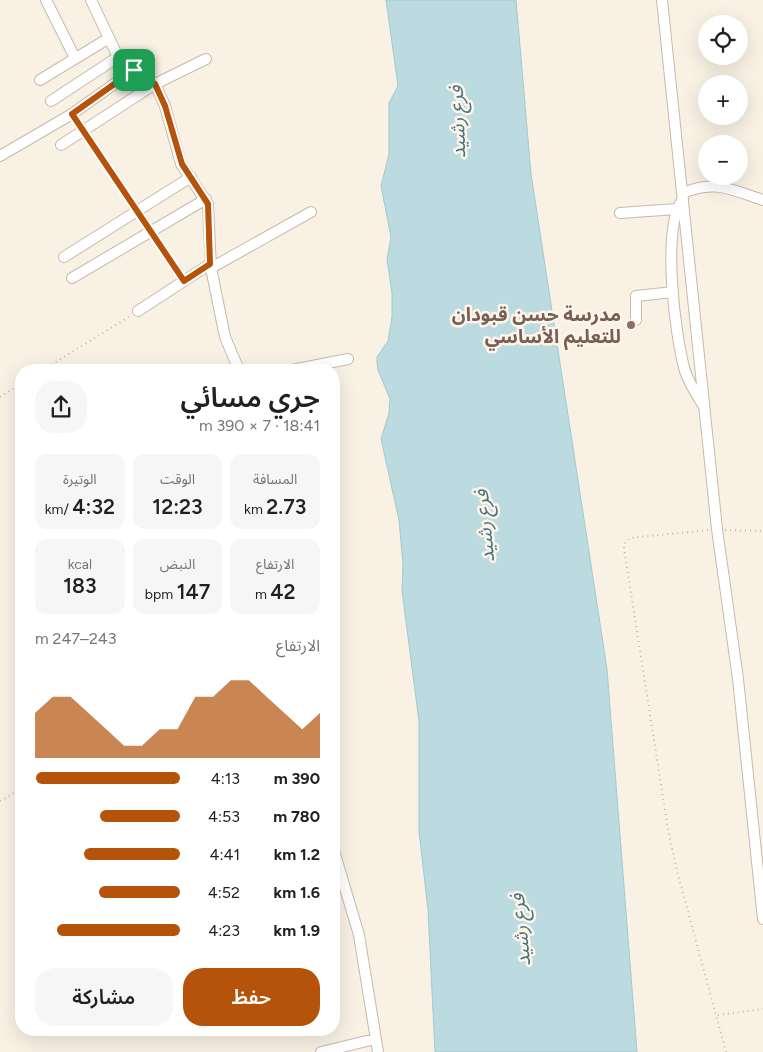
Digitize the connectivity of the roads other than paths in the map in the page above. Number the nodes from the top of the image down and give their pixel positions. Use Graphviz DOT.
graph roads {
  1 [pos="46,0"];
  2 [pos="91,0"];
  3 [pos="662,0"];
  4 [pos="109,38"];
  5 [pos="118,57"];
  6 [pos="76,58"];
  7 [pos="206,59"];
  8 [pos="134,70"];
  9 [pos="40,80"];
  10 [pos="155,84"];
  11 [pos="51,101"];
  12 [pos="62,145"];
  13 [pos="0,156"];
  14 [pos="191,177"];
  15 [pos="683,196"];
  16 [pos="206,199"];
  17 [pos="763,200"];
  18 [pos="677,209"];
  19 [pos="311,212"];
  20 [pos="620,213"];
  21 [pos="64,257"];
  22 [pos="210,266"];
  23 [pos="72,278"];
  24 [pos="673,292"];
  25 [pos="138,311"];
  26 [pos="636,320"];
  27 [pos="348,359"];
  28 [pos="236,364"];
  29 [pos="323,364"];
  30 [pos="705,409"];
  31 [pos="340,872"];
  32 [pos="763,919"];
  33 [pos="375,1039"];
  34 [pos="321,1052"];
  35 [pos="378,1052"];
  1 -- 6 [label="street"];
  2 -- 4 [label="street"];
  3 -- 15 [label="street"];
  4 -- 5 [label="street"];
  4 -- 6 [label="street"];
  5 -- 8 [label="street"];
  5 -- 11 [label="street"];
  6 -- 9 [label="street"];
  7 -- 10 [label="street"];
  8 -- 10 [label="street"];
  8 -- 13 [label="street"];
  10 -- 12 [label="street"];
  10 -- 14 [label="street"];
  14 -- 16 [label="street"];
  14 -- 21 [label="street"];
  15 -- 17 [label="street"];
  15 -- 18 [label="street"];
  15 -- 30 [label="street"];
  16 -- 22 [label="street"];
  16 -- 23 [label="street"];
  18 -- 20 [label="street"];
  18 -- 24 [label="street"];
  19 -- 22 [label="street"];
  22 -- 25 [label="street"];
  22 -- 28 [label="street"];
  24 -- 26 [label="street"];
  24 -- 30 [label="street"];
  27 -- 29 [label="street"];
  30 -- 32 [label="street"];
  31 -- 33 [label="street"];
  33 -- 34 [label="street"];
  33 -- 35 [label="street"];
}
